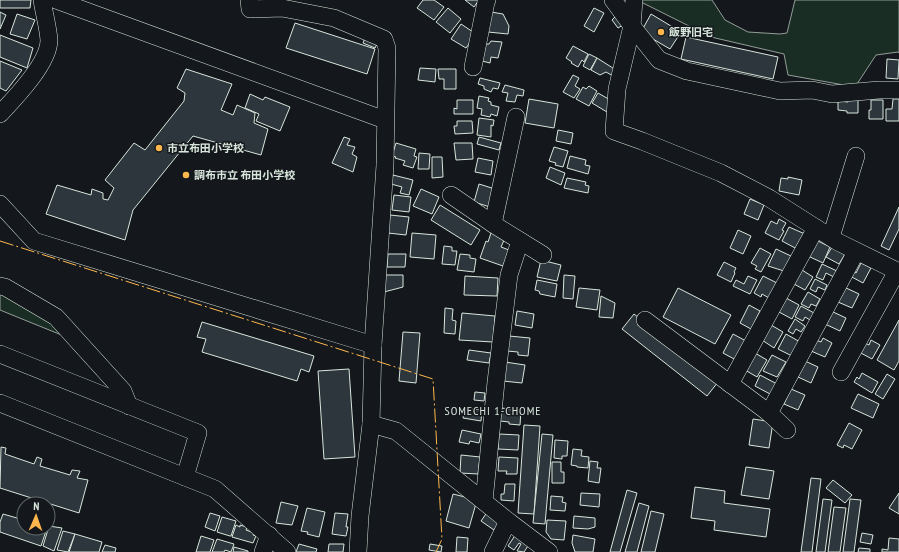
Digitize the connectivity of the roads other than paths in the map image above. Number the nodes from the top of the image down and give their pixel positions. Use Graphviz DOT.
graph roads {
  1 [pos="42,0"];
  2 [pos="56,0"];
  3 [pos="249,0"];
  4 [pos="487,0"];
  5 [pos="613,0"];
  6 [pos="634,0"];
  7 [pos="632,26"];
  8 [pos="473,67"];
  9 [pos="899,90"];
  10 [pos="0,114"];
  11 [pos="516,118"];
  12 [pos="385,120"];
  13 [pos="856,156"];
  14 [pos="452,195"];
  15 [pos="0,204"];
  16 [pos="493,224"];
  17 [pos="816,228"];
  18 [pos="831,238"];
  19 [pos="520,241"];
  20 [pos="856,252"];
  21 [pos="543,254"];
  22 [pos="898,271"];
  23 [pos="0,286"];
  24 [pos="645,320"];
  25 [pos="373,345"];
  26 [pos="0,354"];
  27 [pos="842,372"];
  28 [pos="730,384"];
  29 [pos="0,403"];
  30 [pos="129,406"];
  31 [pos="769,413"];
  32 [pos="371,424"];
  33 [pos="787,430"];
  34 [pos="185,477"];
  35 [pos="484,501"];
  36 [pos="508,521"];
  37 [pos="269,535"];
  38 [pos="264,552"];
  39 [pos="287,552"];
  40 [pos="358,552"];
  41 [pos="493,552"];
  42 [pos="549,552"];
  1 -- 10 [label="street"];
  2 -- 12 [label="street"];
  3 -- 12 [label="street"];
  4 -- 8 [label="street"];
  5 -- 7 [label="street"];
  6 -- 7 [label="street"];
  7 -- 9 [label="street"];
  7 -- 17 [label="street"];
  11 -- 16 [label="street"];
  12 -- 25 [label="street"];
  13 -- 18 [label="street"];
  14 -- 16 [label="street"];
  15 -- 25 [label="street"];
  16 -- 19 [label="street"];
  17 -- 18 [label="street"];
  17 -- 28 [label="street"];
  18 -- 20 [label="street"];
  19 -- 21 [label="street"];
  19 -- 35 [label="street"];
  20 -- 22 [label="street"];
  20 -- 31 [label="street"];
  22 -- 27 [label="street"];
  23 -- 30 [label="street"];
  24 -- 28 [label="street"];
  25 -- 32 [label="street"];
  26 -- 30 [label="street"];
  28 -- 31 [label="street"];
  29 -- 34 [label="street"];
  30 -- 34 [label="street"];
  31 -- 33 [label="street"];
  32 -- 35 [label="street"];
  32 -- 40 [label="street"];
  34 -- 37 [label="street"];
  35 -- 36 [label="street"];
  36 -- 41 [label="street"];
  36 -- 42 [label="street"];
  37 -- 38 [label="street"];
  37 -- 39 [label="street"];
}
